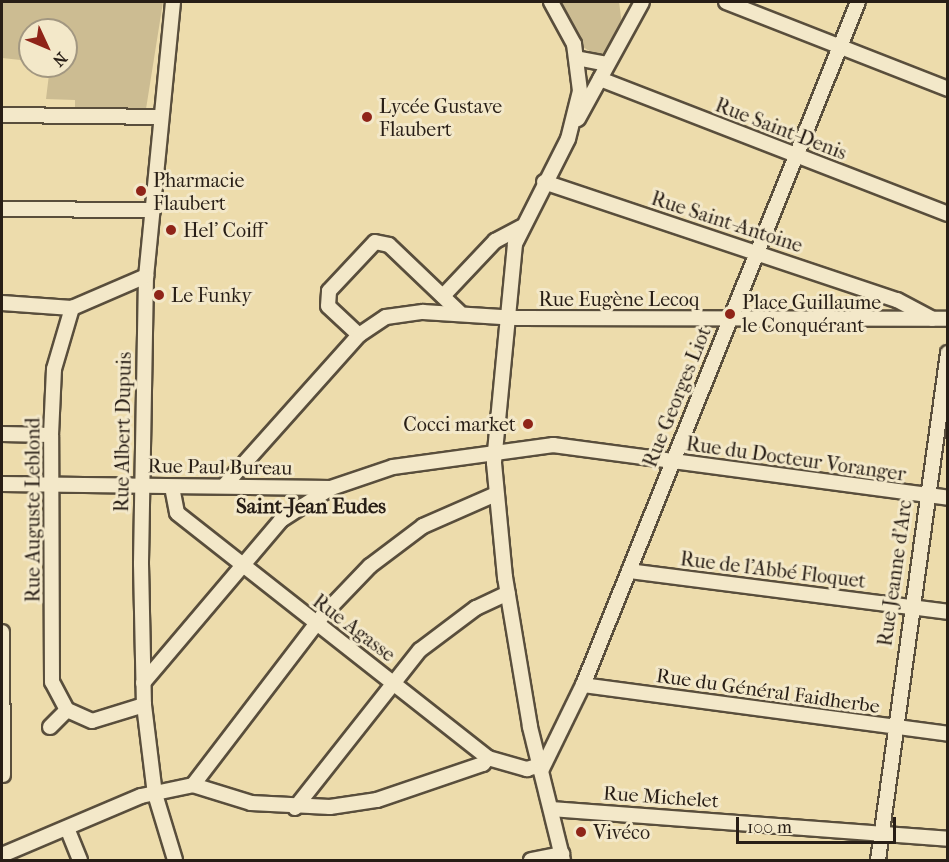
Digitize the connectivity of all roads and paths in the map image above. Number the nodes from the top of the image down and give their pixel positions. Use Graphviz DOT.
graph roads {
  1 [pos="173,2"];
  2 [pos="551,2"];
  3 [pos="642,2"];
  4 [pos="726,2"];
  5 [pos="858,2"];
  6 [pos="840,46"];
  7 [pos="576,58"];
  8 [pos="606,64"];
  9 [pos="599,82"];
  10 [pos="580,88"];
  11 [pos="948,89"];
  12 [pos="2,115"];
  13 [pos="161,117"];
  14 [pos="573,126"];
  15 [pos="796,156"];
  16 [pos="544,182"];
  17 [pos="2,209"];
  18 [pos="153,210"];
  19 [pos="948,214"];
  20 [pos="521,226"];
  21 [pos="756,253"];
  22 [pos="146,276"];
  23 [pos="442,296"];
  24 [pos="897,300"];
  25 [pos="2,303"];
  26 [pos="72,308"];
  27 [pos="459,312"];
  28 [pos="508,316"];
  29 [pos="897,319"];
  30 [pos="933,319"];
  31 [pos="948,319"];
  32 [pos="730,320"];
  33 [pos="359,335"];
  34 [pos="947,361"];
  35 [pos="2,434"];
  36 [pos="51,435"];
  37 [pos="497,449"];
  38 [pos="672,462"];
  39 [pos="2,483"];
  40 [pos="54,483"];
  41 [pos="142,486"];
  42 [pos="224,486"];
  43 [pos="172,487"];
  44 [pos="331,488"];
  45 [pos="496,494"];
  46 [pos="925,496"];
  47 [pos="948,498"];
  48 [pos="240,565"];
  49 [pos="629,571"];
  50 [pos="508,593"];
  51 [pos="909,607"];
  52 [pos="948,612"];
  53 [pos="316,624"];
  54 [pos="2,632"];
  55 [pos="393,682"];
  56 [pos="143,684"];
  57 [pos="583,686"];
  58 [pos="144,705"];
  59 [pos="67,710"];
  60 [pos="50,727"];
  61 [pos="894,727"];
  62 [pos="948,734"];
  63 [pos="488,758"];
  64 [pos="540,768"];
  65 [pos="3,775"];
  66 [pos="193,785"];
  67 [pos="155,794"];
  68 [pos="296,808"];
  69 [pos="551,809"];
  70 [pos="68,828"];
  71 [pos="882,833"];
  72 [pos="948,838"];
  73 [pos="2,855"];
  74 [pos="562,857"];
  75 [pos="80,861"];
  76 [pos="175,861"];
  77 [pos="531,861"];
  78 [pos="878,861"];
  1 -- 13 [label="street, Rue Albert Dupuis"];
  2 -- 7 [label="street"];
  3 -- 8 [label="street"];
  4 -- 6 [label="street"];
  5 -- 6 [label="street, Rue Georges Liot"];
  6 -- 11 [label="street"];
  6 -- 15 [label="street, Rue Georges Liot"];
  7 -- 8 [label="street"];
  7 -- 10 [label="street"];
  8 -- 9 [label="street"];
  9 -- 10 [label="street"];
  9 -- 14 [label="street"];
  9 -- 15 [label="street, Rue Saint-Denis"];
  10 -- 14 [label="street"];
  12 -- 13 [label="street"];
  13 -- 18 [label="street, Rue Albert Dupuis"];
  14 -- 16 [label="street"];
  15 -- 19 [label="street, Rue Saint-Denis"];
  15 -- 21 [label="street, Rue Georges Liot"];
  16 -- 20 [label="street"];
  16 -- 21 [label="street, Rue Saint-Antoine"];
  17 -- 18 [label="street"];
  18 -- 22 [label="street, Rue Albert Dupuis"];
  20 -- 23 [label="street"];
  20 -- 28 [label="street"];
  21 -- 24 [label="street, Rue Saint-Antoine"];
  21 -- 32 [label="street, Rue Georges Liot"];
  22 -- 26 [label="street"];
  22 -- 41 [label="street, Rue Albert Dupuis"];
  23 -- 27 [label="street"];
  23 -- 33 [label="street"];
  24 -- 29 [label="street"];
  24 -- 30 [label="street, Rue Saint-Antoine"];
  25 -- 26 [label="street"];
  26 -- 36 [label="street, Rue Auguste Leblond"];
  27 -- 28 [label="street, Rue Eugène Lecoq"];
  27 -- 33 [label="street, Rue Eugène Lecoq"];
  28 -- 32 [label="street, Rue Eugène Lecoq"];
  28 -- 37 [label="street"];
  29 -- 30 [label="street, Rue Eugène Lecoq"];
  29 -- 32 [label="street, Rue Eugène Lecoq"];
  30 -- 31 [label="street, Rue Eugène Lecoq"];
  32 -- 38 [label="street, Rue Georges Liot"];
  33 -- 42 [label="street, Rue Eugène Lecoq"];
  34 -- 46 [label="street, Rue Jeanne d'Arc"];
  35 -- 36 [label="street"];
  36 -- 40 [label="street, Rue Auguste Leblond"];
  37 -- 38 [label="street, Rue du Docteur Voranger"];
  37 -- 44 [label="street, Rue du Docteur Voranger"];
  37 -- 45 [label="street"];
  38 -- 46 [label="street, Rue du Docteur Voranger"];
  38 -- 49 [label="street, Rue Georges Liot"];
  39 -- 40 [label="street, Rue Paul Bureau"];
  40 -- 41 [label="street, Rue Paul Bureau"];
  40 -- 59 [label="street, Rue Auguste Leblond"];
  41 -- 43 [label="street, Rue Paul Bureau"];
  41 -- 56 [label="street, Rue Albert Dupuis"];
  42 -- 43 [label="street, Rue Paul Bureau"];
  42 -- 44 [label="street, Rue Paul Bureau"];
  43 -- 48 [label="street, Rue Agasse"];
  44 -- 48 [label="street"];
  45 -- 50 [label="street"];
  45 -- 53 [label="street"];
  46 -- 47 [label="street, Rue du Docteur Voranger"];
  46 -- 51 [label="street, Rue Jeanne d'Arc"];
  48 -- 53 [label="street, Rue Agasse"];
  48 -- 56 [label="street"];
  49 -- 51 [label="street, Rue de l'Abbé Floquet"];
  49 -- 57 [label="street, Rue Georges Liot"];
  50 -- 55 [label="street"];
  50 -- 64 [label="street"];
  51 -- 52 [label="street, Rue de l'Abbé Floquet"];
  51 -- 61 [label="street, Rue Jeanne d'Arc"];
  53 -- 55 [label="street, Rue Agasse"];
  53 -- 66 [label="street"];
  54 -- 65 [label="street"];
  55 -- 63 [label="street, Rue Agasse"];
  55 -- 68 [label="street"];
  56 -- 58 [label="street, Rue Albert Dupuis"];
  57 -- 61 [label="street, Rue du Général Faidherbe"];
  57 -- 64 [label="street, Rue Georges Liot"];
  58 -- 59 [label="street"];
  58 -- 67 [label="street, Rue Albert Dupuis"];
  59 -- 60 [label="street"];
  61 -- 62 [label="street, Rue du Général Faidherbe"];
  61 -- 71 [label="street, Rue Jeanne d'Arc"];
  63 -- 64 [label="street, Rue Agasse"];
  63 -- 68 [label="street"];
  64 -- 69 [label="street"];
  66 -- 67 [label="street"];
  66 -- 68 [label="street"];
  67 -- 70 [label="street"];
  67 -- 76 [label="street, Rue Albert Dupuis"];
  69 -- 71 [label="street, Rue Michelet"];
  69 -- 74 [label="street"];
  70 -- 73 [label="street"];
  70 -- 75 [label="street"];
  71 -- 72 [label="street, Rue Michelet"];
  71 -- 78 [label="street, Rue Jeanne d'Arc"];
  74 -- 77 [label="street"];
}
